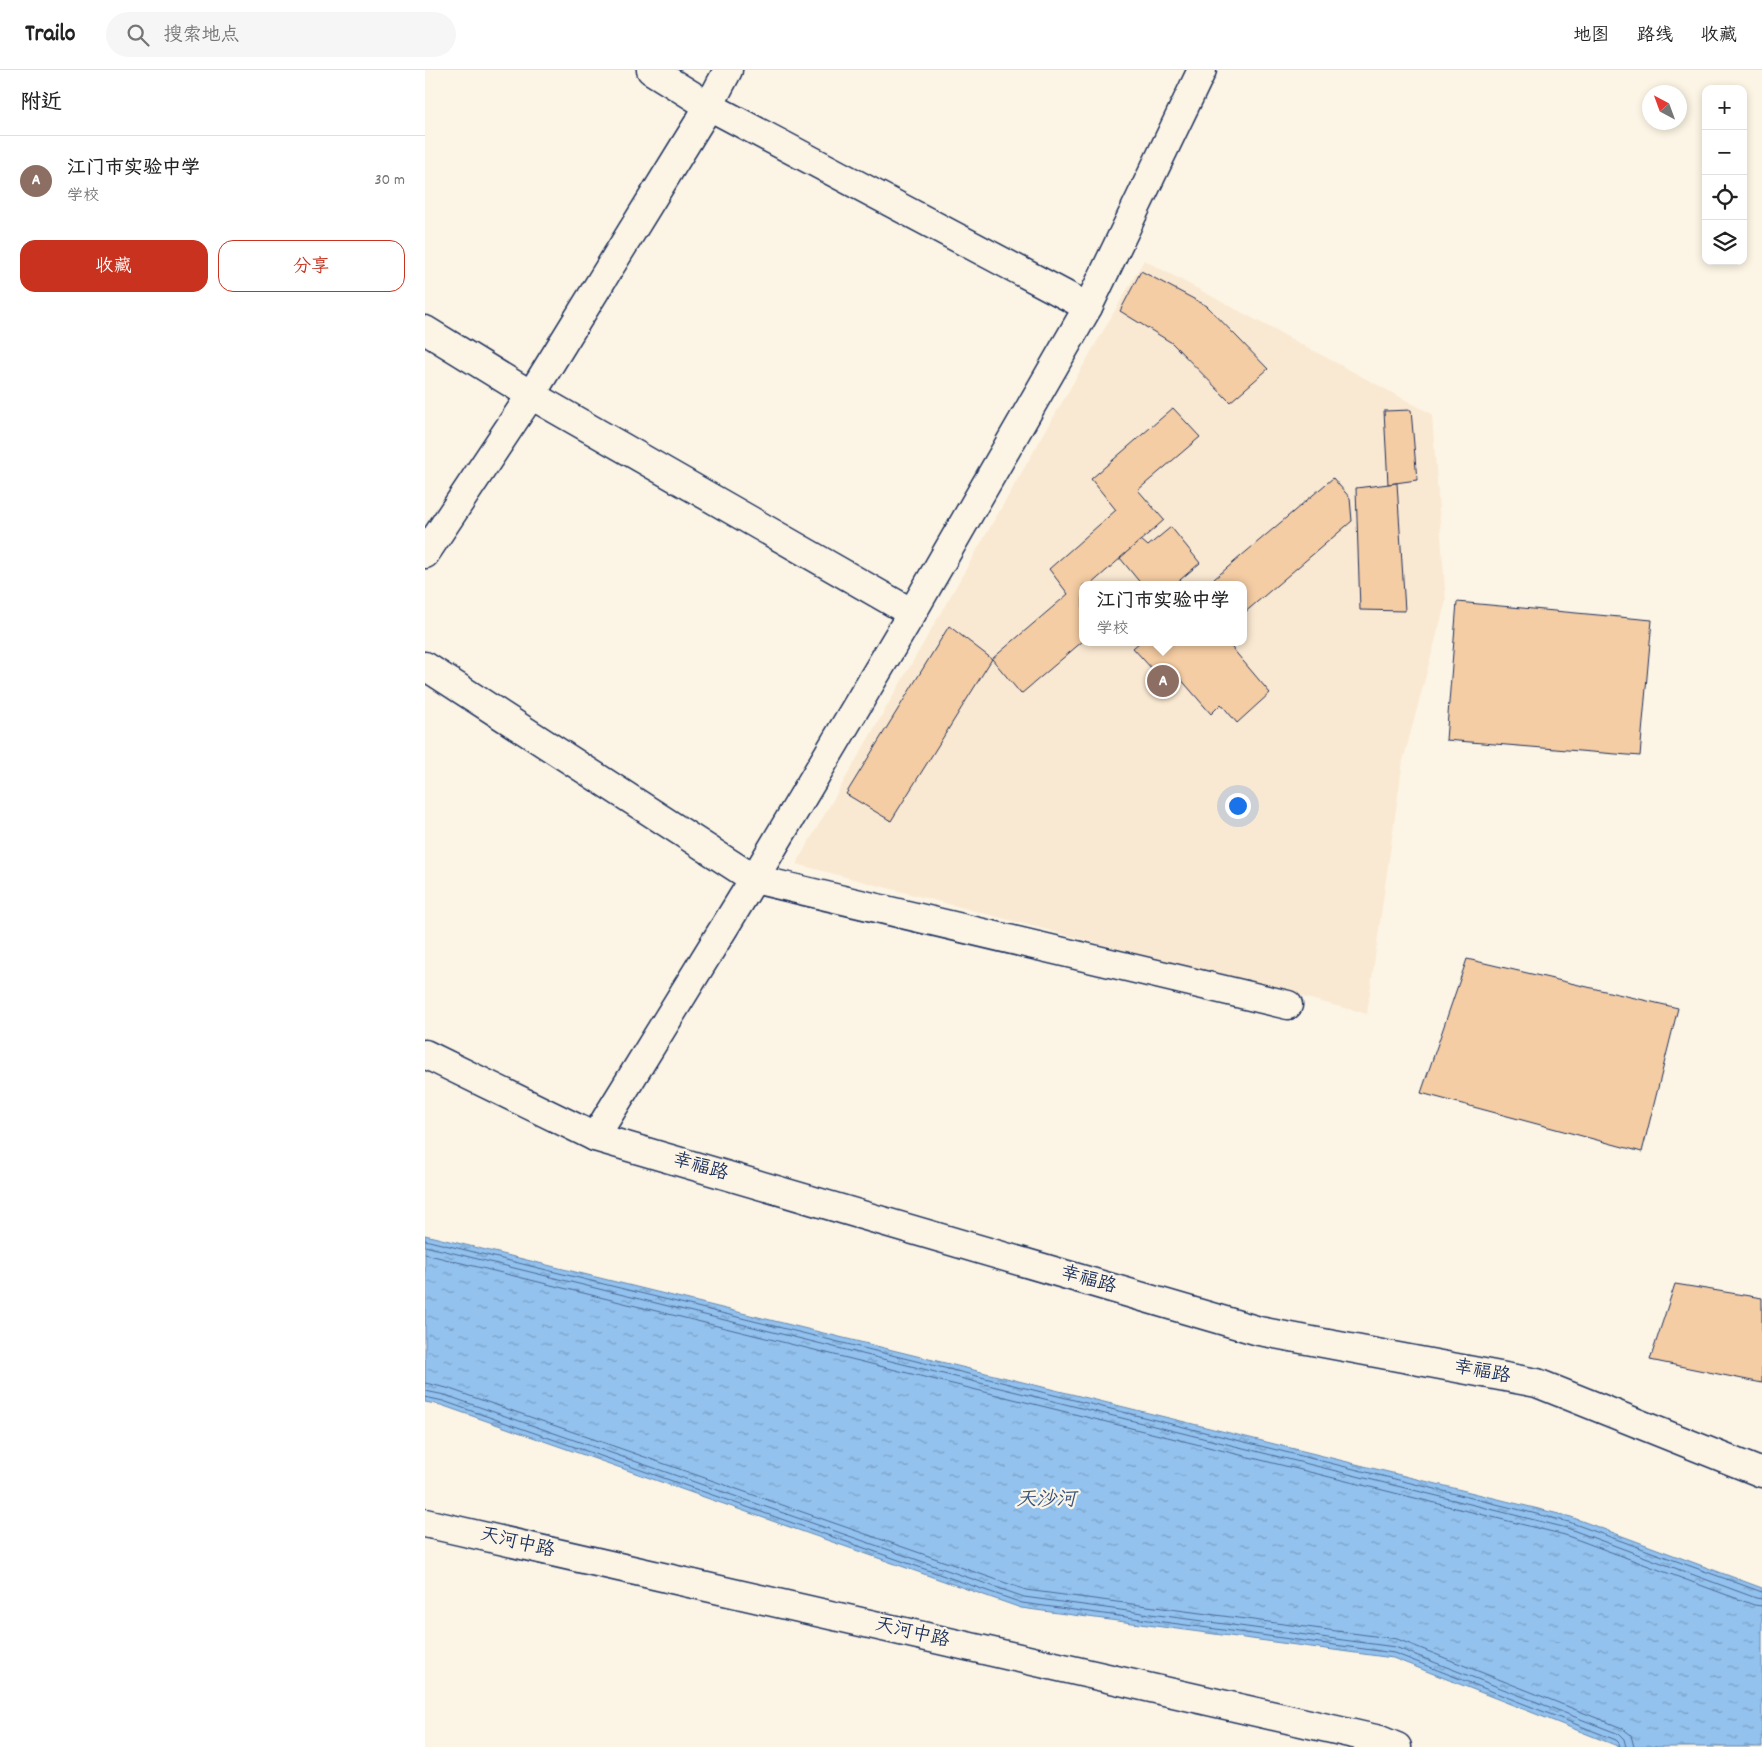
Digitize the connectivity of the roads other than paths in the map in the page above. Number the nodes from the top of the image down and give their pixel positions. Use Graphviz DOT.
graph roads {
  1 [pos="651,70"];
  2 [pos="728,70"];
  3 [pos="1202,70"];
  4 [pos="709,106"];
  5 [pos="1088,308"];
  6 [pos="425,330"];
  7 [pos="531,395"];
  8 [pos="425,554"];
  9 [pos="912,613"];
  10 [pos="425,666"];
  11 [pos="754,879"];
  12 [pos="1288,1005"];
  13 [pos="425,1054"];
  14 [pos="595,1137"];
  15 [pos="1762,1474"];
  16 [pos="425,1523"];
  17 [pos="1397,1747"];
  1 -- 4 [label="street"];
  2 -- 4 [label="street"];
  3 -- 5 [label="street"];
  4 -- 5 [label="street"];
  4 -- 7 [label="street"];
  5 -- 9 [label="street"];
  6 -- 7 [label="street"];
  7 -- 8 [label="street"];
  7 -- 9 [label="street"];
  9 -- 11 [label="street"];
  10 -- 11 [label="street"];
  11 -- 12 [label="street"];
  11 -- 14 [label="street"];
  13 -- 14 [label="street, 幸福路"];
  14 -- 15 [label="street, 幸福路"];
  16 -- 17 [label="street, 天河中路"];
}
